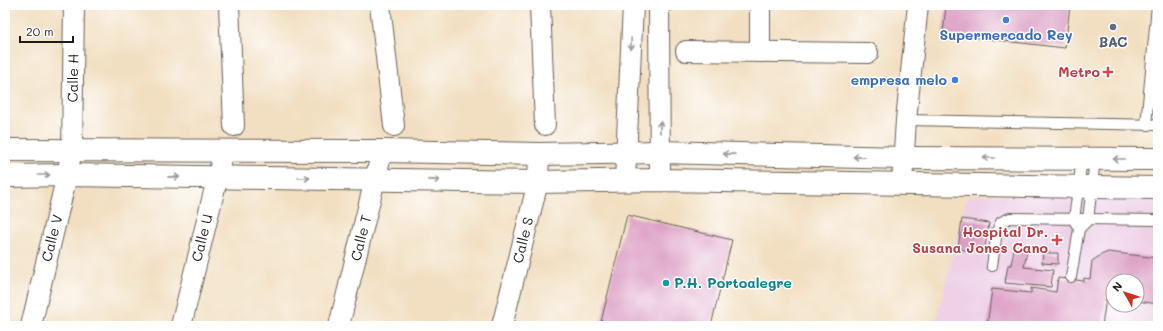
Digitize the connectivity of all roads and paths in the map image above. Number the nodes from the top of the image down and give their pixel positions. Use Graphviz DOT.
graph roads {
  1 [pos="74,5"];
  2 [pos="229,5"];
  3 [pos="380,5"];
  4 [pos="540,5"];
  5 [pos="633,5"];
  6 [pos="659,5"];
  7 [pos="760,5"];
  8 [pos="918,5"];
  9 [pos="1157,5"];
  10 [pos="686,51"];
  11 [pos="760,52"];
  12 [pos="868,52"];
  13 [pos="906,120"];
  14 [pos="545,125"];
  15 [pos="1146,125"];
  16 [pos="1158,125"];
  17 [pos="234,126"];
  18 [pos="394,126"];
  19 [pos="5,150"];
  20 [pos="72,150"];
  21 [pos="224,150"];
  22 [pos="382,151"];
  23 [pos="626,152"];
  24 [pos="660,152"];
  25 [pos="539,154"];
  26 [pos="903,158"];
  27 [pos="1089,159"];
  28 [pos="1158,159"];
  29 [pos="67,175"];
  30 [pos="5,176"];
  31 [pos="217,178"];
  32 [pos="375,179"];
  33 [pos="660,180"];
  34 [pos="625,181"];
  35 [pos="538,182"];
  36 [pos="902,183"];
  37 [pos="1085,187"];
  38 [pos="1158,188"];
  39 [pos="1074,219"];
  40 [pos="1088,220"];
  41 [pos="1158,220"];
  42 [pos="1079,229"];
  43 [pos="992,266"];
  44 [pos="1071,276"];
  45 [pos="31,326"];
  46 [pos="181,326"];
  47 [pos="339,326"];
  48 [pos="502,326"];
  1 -- 20 [label="street, Calle H"];
  2 -- 17 [label="street"];
  3 -- 18 [label="street"];
  4 -- 14 [label="street"];
  5 -- 23 [label="street, one-way"];
  24 -- 6 [label="street, one-way"];
  7 -- 11 [label="street"];
  8 -- 13 [label="street"];
  9 -- 15 [label="lane"];
  10 -- 11 [label="street"];
  11 -- 12 [label="street"];
  13 -- 15 [label="lane"];
  13 -- 26 [label="street"];
  15 -- 16 [label="lane"];
  19 -- 20 [label="street"];
  20 -- 21 [label="street"];
  20 -- 29 [label="street, Calle V"];
  21 -- 22 [label="street"];
  21 -- 31 [label="street, Calle U"];
  22 -- 25 [label="street"];
  22 -- 32 [label="street, Calle T"];
  23 -- 24 [label="street"];
  23 -- 25 [label="street"];
  23 -- 34 [label="street"];
  26 -- 24 [label="street, one-way"];
  24 -- 33 [label="street"];
  25 -- 35 [label="street, Calle S"];
  27 -- 26 [label="street, one-way"];
  26 -- 36 [label="street"];
  28 -- 27 [label="street, one-way"];
  27 -- 37 [label="lane"];
  30 -- 29 [label="street, one-way"];
  29 -- 31 [label="street, one-way"];
  29 -- 45 [label="street, Calle V"];
  31 -- 32 [label="street, one-way"];
  31 -- 46 [label="street, Calle U"];
  32 -- 35 [label="street, one-way"];
  32 -- 47 [label="street, Calle T"];
  33 -- 34 [label="street"];
  33 -- 36 [label="street"];
  34 -- 35 [label="street"];
  35 -- 48 [label="street, Calle S"];
  36 -- 37 [label="street"];
  37 -- 38 [label="street"];
  37 -- 39 [label="lane"];
  37 -- 40 [label="lane"];
  39 -- 40 [label="lane"];
  39 -- 42 [label="lane"];
  39 -- 43 [label="lane"];
  40 -- 41 [label="lane"];
  40 -- 42 [label="lane"];
  42 -- 44 [label="lane"];
}
